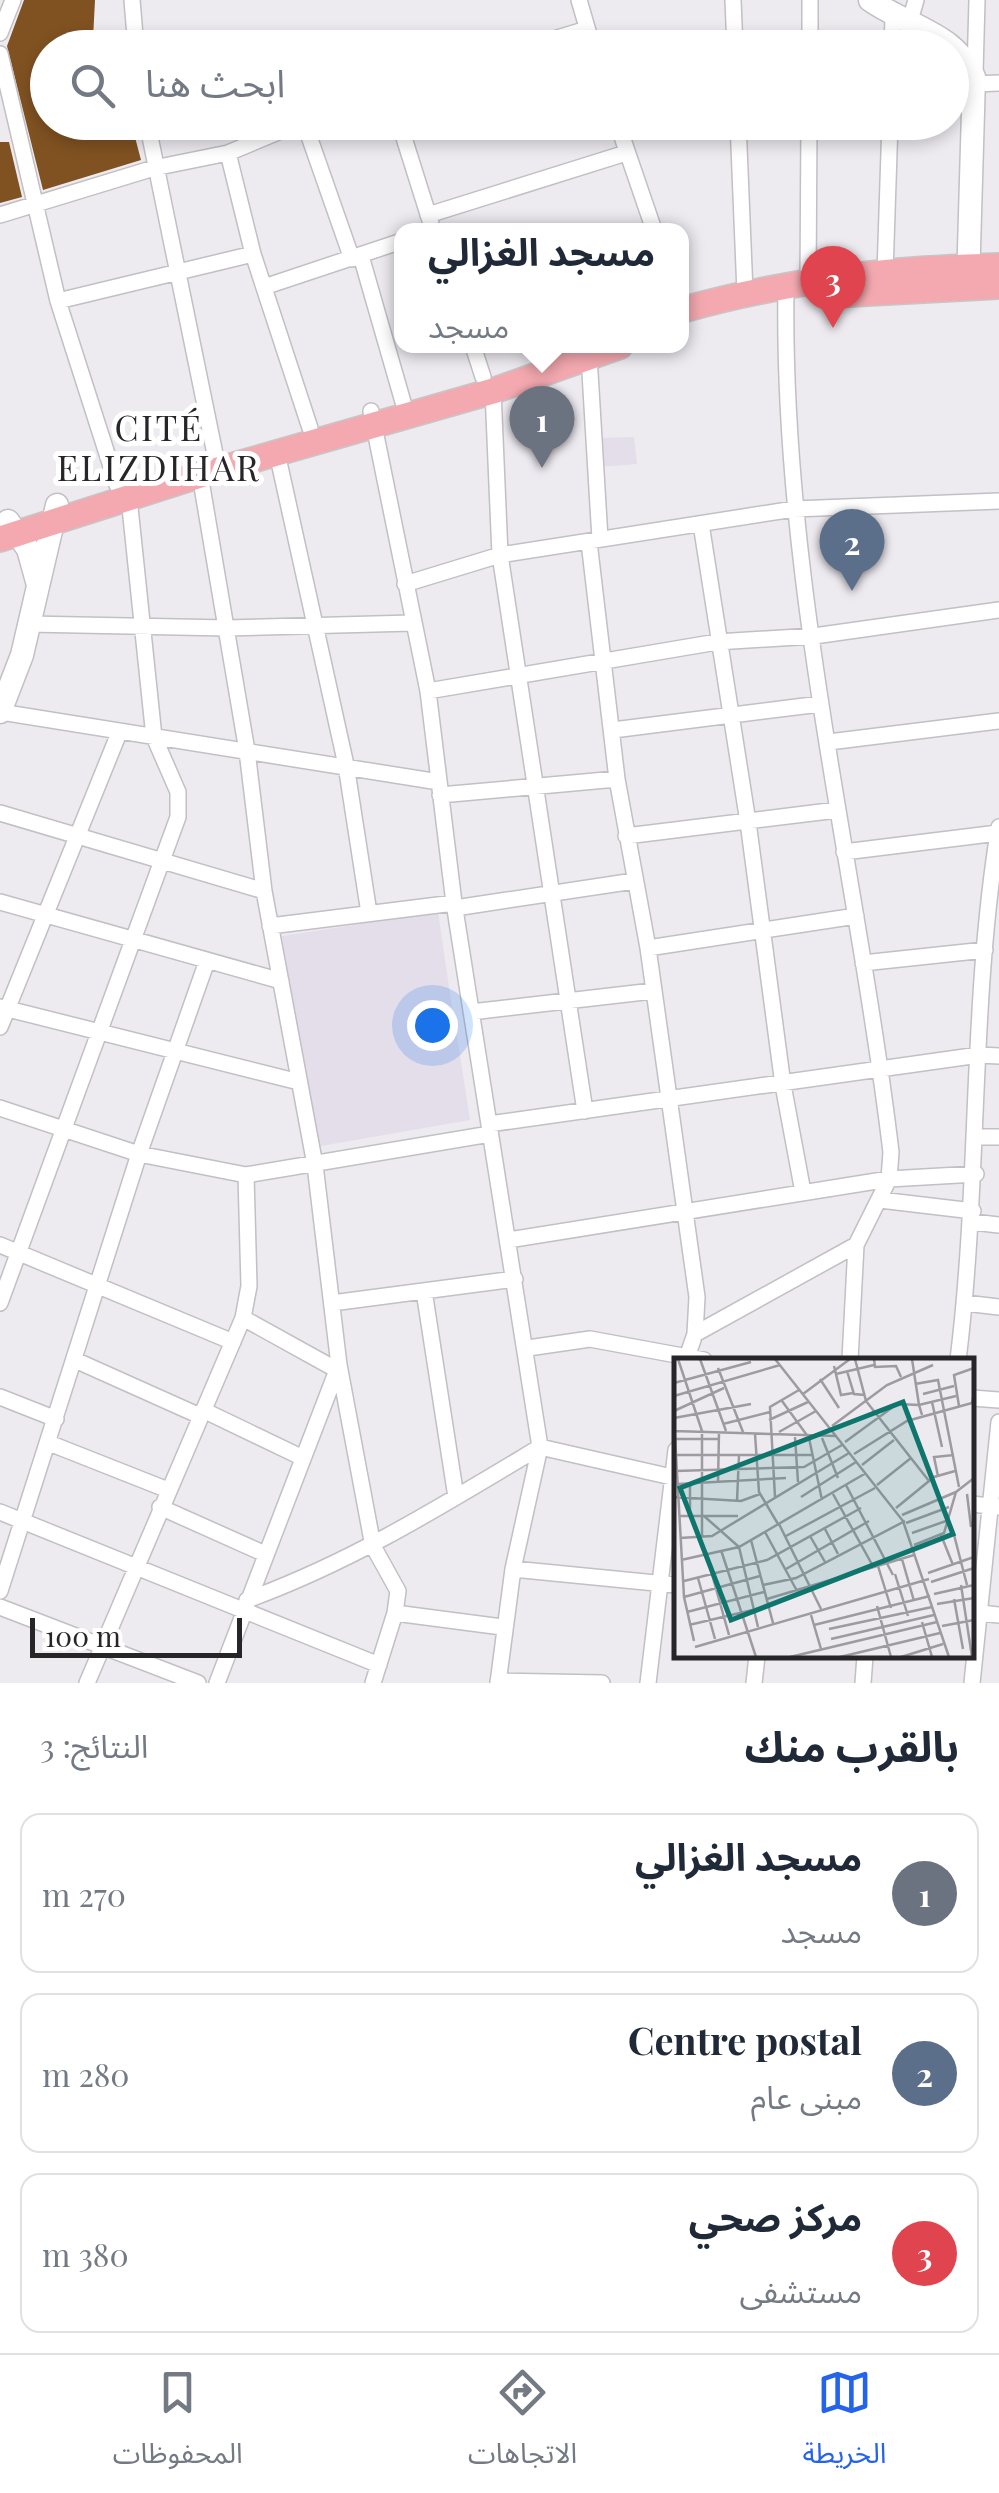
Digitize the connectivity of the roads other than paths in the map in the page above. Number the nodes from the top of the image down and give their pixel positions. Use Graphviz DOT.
graph roads {
  1 [pos="13,0"];
  2 [pos="132,0"];
  3 [pos="579,0"];
  4 [pos="733,0"];
  5 [pos="810,0"];
  6 [pos="870,0"];
  7 [pos="916,0"];
  8 [pos="977,0"];
  9 [pos="901,20"];
  10 [pos="587,29"];
  11 [pos="134,30"];
  12 [pos="584,30"];
  13 [pos="734,30"];
  14 [pos="810,30"];
  15 [pos="898,30"];
  16 [pos="921,30"];
  17 [pos="0,33"];
  18 [pos="0,54"];
  19 [pos="969,70"];
  20 [pos="974,80"];
  21 [pos="999,83"];
  22 [pos="8,128"];
  23 [pos="149,140"];
  24 [pos="259,140"];
  25 [pos="310,140"];
  26 [pos="404,140"];
  27 [pos="622,140"];
  28 [pos="739,140"];
  29 [pos="807,140"];
  30 [pos="889,140"];
  31 [pos="228,153"];
  32 [pos="626,153"];
  33 [pos="154,168"];
  34 [pos="34,207"];
  35 [pos="0,215"];
  36 [pos="430,223"];
  37 [pos="439,223"];
  38 [pos="651,223"];
  39 [pos="394,244"];
  40 [pos="253,254"];
  41 [pos="357,257"];
  42 [pos="999,266"];
  43 [pos="176,272"];
  44 [pos="884,273"];
  45 [pos="968,277"];
  46 [pos="999,286"];
  47 [pos="264,287"];
  48 [pos="794,291"];
  49 [pos="745,293"];
  50 [pos="58,300"];
  51 [pos="689,307"];
  52 [pos="689,324"];
  53 [pos="475,353"];
  54 [pos="578,353"];
  55 [pos="584,353"];
  56 [pos="488,384"];
  57 [pos="403,402"];
  58 [pos="373,419"];
  59 [pos="310,428"];
  60 [pos="278,452"];
  61 [pos="208,465"];
  62 [pos="123,491"];
  63 [pos="999,501"];
  64 [pos="794,509"];
  65 [pos="56,513"];
  66 [pos="702,524"];
  67 [pos="6,529"];
  68 [pos="594,541"];
  69 [pos="500,555"];
  70 [pos="405,584"];
  71 [pos="38,586"];
  72 [pos="999,610"];
  73 [pos="315,622"];
  74 [pos="412,623"];
  75 [pos="29,624"];
  76 [pos="141,626"];
  77 [pos="227,628"];
  78 [pos="814,636"];
  79 [pos="717,642"];
  80 [pos="602,660"];
  81 [pos="518,675"];
  82 [pos="428,691"];
  83 [pos="820,704"];
  84 [pos="0,712"];
  85 [pos="732,716"];
  86 [pos="999,721"];
  87 [pos="613,730"];
  88 [pos="118,733"];
  89 [pos="154,737"];
  90 [pos="829,742"];
  91 [pos="246,751"];
  92 [pos="346,765"];
  93 [pos="617,779"];
  94 [pos="439,789"];
  95 [pos="533,790"];
  96 [pos="837,810"];
  97 [pos="0,813"];
  98 [pos="748,822"];
  99 [pos="998,830"];
  100 [pos="80,836"];
  101 [pos="626,836"];
  102 [pos="844,852"];
  103 [pos="162,864"];
  104 [pos="634,881"];
  105 [pos="264,891"];
  106 [pos="550,892"];
  107 [pos="0,902"];
  108 [pos="454,905"];
  109 [pos="48,914"];
  110 [pos="369,914"];
  111 [pos="994,914"];
  112 [pos="856,916"];
  113 [pos="270,926"];
  114 [pos="763,934"];
  115 [pos="134,940"];
  116 [pos="648,948"];
  117 [pos="985,950"];
  118 [pos="207,961"];
  119 [pos="863,962"];
  120 [pos="991,977"];
  121 [pos="282,981"];
  122 [pos="654,991"];
  123 [pos="566,1001"];
  124 [pos="3,1008"];
  125 [pos="471,1012"];
  126 [pos="0,1028"];
  127 [pos="98,1030"];
  128 [pos="176,1052"];
  129 [pos="979,1055"];
  130 [pos="999,1056"];
  131 [pos="881,1070"];
  132 [pos="299,1082"];
  133 [pos="783,1084"];
  134 [pos="669,1100"];
  135 [pos="0,1108"];
  136 [pos="585,1111"];
  137 [pos="490,1129"];
  138 [pos="66,1130"];
  139 [pos="977,1136"];
  140 [pos="999,1137"];
  141 [pos="139,1154"];
  142 [pos="315,1164"];
  143 [pos="976,1174"];
  144 [pos="246,1175"];
  145 [pos="888,1179"];
  146 [pos="803,1192"];
  147 [pos="880,1200"];
  148 [pos="684,1212"];
  149 [pos="973,1217"];
  150 [pos="999,1224"];
  151 [pos="508,1240"];
  152 [pos="856,1245"];
  153 [pos="8,1248"];
  154 [pos="515,1279"];
  155 [pos="98,1286"];
  156 [pos="424,1291"];
  157 [pos="0,1302"];
  158 [pos="965,1302"];
  159 [pos="332,1303"];
  160 [pos="999,1307"];
  161 [pos="243,1318"];
  162 [pos="695,1334"];
  163 [pos="233,1342"];
  164 [pos="528,1348"];
  165 [pos="681,1358"];
  166 [pos="686,1358"];
  167 [pos="850,1358"];
  168 [pos="958,1358"];
  169 [pos="75,1360"];
  170 [pos="338,1368"];
  171 [pos="0,1397"];
  172 [pos="974,1398"];
  173 [pos="999,1400"];
  174 [pos="202,1413"];
  175 [pos="56,1419"];
  176 [pos="999,1422"];
  177 [pos="49,1443"];
  178 [pos="540,1447"];
  179 [pos="303,1458"];
  180 [pos="674,1478"];
  181 [pos="168,1490"];
  182 [pos="674,1496"];
  183 [pos="456,1498"];
  184 [pos="986,1506"];
  185 [pos="160,1507"];
  186 [pos="0,1512"];
  187 [pos="23,1521"];
  188 [pos="373,1546"];
  189 [pos="265,1554"];
  190 [pos="134,1566"];
  191 [pos="513,1570"];
  192 [pos="669,1584"];
  193 [pos="0,1591"];
  194 [pos="245,1605"];
  195 [pos="0,1607"];
  196 [pos="396,1612"];
  197 [pos="974,1612"];
  198 [pos="999,1615"];
  199 [pos="502,1627"];
  200 [pos="104,1646"];
  201 [pos="757,1658"];
  202 [pos="864,1658"];
  203 [pos="973,1658"];
  204 [pos="379,1665"];
  205 [pos="498,1682"];
  206 [pos="87,1683"];
  207 [pos="198,1683"];
  208 [pos="217,1683"];
  209 [pos="373,1683"];
  210 [pos="602,1683"];
  211 [pos="648,1683"];
  212 [pos="754,1683"];
  213 [pos="863,1683"];
  214 [pos="972,1683"];
  1 -- 17 [label="street"];
  2 -- 11 [label="street"];
  3 -- 10 [label="street"];
  4 -- 13 [label="street"];
  5 -- 14 [label="street"];
  6 -- 9 [label="street"];
  7 -- 9 [label="street"];
  8 -- 20 [label="street"];
  9 -- 15 [label="street"];
  9 -- 16 [label="street"];
  10 -- 12 [label="street"];
  18 -- 22 [label="street"];
  19 -- 20 [label="street"];
  20 -- 21 [label="street"];
  20 -- 45 [label="street"];
  22 -- 34 [label="street"];
  23 -- 33 [label="street"];
  24 -- 31 [label="street"];
  25 -- 41 [label="street"];
  26 -- 36 [label="street"];
  27 -- 32 [label="street"];
  28 -- 49 [label="street"];
  29 -- 48 [label="street"];
  30 -- 44 [label="street"];
  31 -- 33 [label="street"];
  31 -- 40 [label="street"];
  32 -- 37 [label="street"];
  32 -- 38 [label="street"];
  33 -- 34 [label="street"];
  33 -- 43 [label="street"];
  34 -- 35 [label="street"];
  34 -- 50 [label="street"];
  39 -- 41 [label="street"];
  40 -- 43 [label="street"];
  40 -- 47 [label="street"];
  41 -- 47 [label="street"];
  41 -- 57 [label="street"];
  42 -- 45 [label="main road"];
  43 -- 50 [label="street"];
  43 -- 61 [label="street"];
  44 -- 45 [label="main road"];
  44 -- 48 [label="main road"];
  45 -- 46 [label="main road"];
  45 -- 48 [label="main road"];
  47 -- 59 [label="street"];
  48 -- 49 [label="main road"];
  48 -- 52 [label="main road"];
  48 -- 64 [label="street"];
  49 -- 51 [label="main road"];
  50 -- 62 [label="street"];
  53 -- 56 [label="street"];
  54 -- 56 [label="main road"];
  55 -- 68 [label="street"];
  56 -- 57 [label="main road"];
  56 -- 58 [label="main road"];
  56 -- 69 [label="street"];
  57 -- 58 [label="main road"];
  58 -- 59 [label="main road"];
  58 -- 60 [label="main road"];
  58 -- 70 [label="street"];
  59 -- 61 [label="main road"];
  60 -- 61 [label="main road"];
  60 -- 73 [label="street"];
  61 -- 62 [label="main road"];
  61 -- 77 [label="street"];
  62 -- 65 [label="main road"];
  62 -- 76 [label="street"];
  63 -- 64 [label="street"];
  64 -- 66 [label="street"];
  64 -- 78 [label="street"];
  65 -- 67 [label="main road"];
  65 -- 71 [label="street"];
  66 -- 68 [label="street"];
  66 -- 79 [label="street"];
  67 -- 71 [label="street"];
  68 -- 69 [label="street"];
  68 -- 80 [label="street"];
  69 -- 70 [label="street"];
  69 -- 81 [label="street"];
  70 -- 74 [label="street"];
  71 -- 75 [label="street"];
  72 -- 78 [label="street"];
  73 -- 74 [label="street"];
  73 -- 77 [label="street"];
  73 -- 92 [label="street"];
  74 -- 82 [label="street"];
  75 -- 76 [label="street"];
  75 -- 84 [label="street"];
  76 -- 77 [label="street"];
  76 -- 89 [label="street"];
  77 -- 91 [label="street"];
  78 -- 79 [label="street"];
  78 -- 83 [label="street"];
  79 -- 80 [label="street"];
  79 -- 85 [label="street"];
  80 -- 81 [label="street"];
  80 -- 87 [label="street"];
  81 -- 82 [label="street"];
  81 -- 95 [label="street"];
  82 -- 94 [label="street"];
  83 -- 85 [label="street"];
  83 -- 90 [label="street"];
  84 -- 88 [label="street"];
  85 -- 87 [label="street"];
  85 -- 98 [label="street"];
  86 -- 90 [label="street"];
  87 -- 93 [label="street"];
  88 -- 89 [label="street"];
  88 -- 100 [label="street"];
  89 -- 91 [label="street"];
  89 -- 103 [label="street"];
  90 -- 96 [label="street"];
  91 -- 92 [label="street"];
  91 -- 105 [label="street"];
  92 -- 94 [label="street"];
  92 -- 110 [label="street"];
  93 -- 95 [label="street"];
  93 -- 101 [label="street"];
  94 -- 95 [label="street"];
  94 -- 108 [label="street"];
  95 -- 106 [label="street"];
  96 -- 98 [label="street"];
  96 -- 102 [label="street"];
  97 -- 100 [label="street"];
  98 -- 101 [label="street"];
  98 -- 114 [label="street"];
  99 -- 102 [label="street"];
  99 -- 111 [label="street"];
  100 -- 103 [label="street"];
  100 -- 109 [label="street"];
  101 -- 104 [label="street"];
  102 -- 112 [label="street"];
  103 -- 105 [label="street"];
  103 -- 115 [label="street"];
  104 -- 106 [label="street"];
  104 -- 116 [label="street"];
  105 -- 113 [label="street"];
  106 -- 108 [label="street"];
  106 -- 123 [label="street"];
  107 -- 109 [label="street"];
  108 -- 110 [label="street"];
  108 -- 125 [label="street"];
  109 -- 115 [label="street"];
  109 -- 124 [label="street"];
  110 -- 113 [label="street"];
  111 -- 117 [label="street"];
  112 -- 114 [label="street"];
  112 -- 119 [label="street"];
  113 -- 121 [label="street"];
  114 -- 116 [label="street"];
  114 -- 133 [label="street"];
  115 -- 118 [label="street"];
  115 -- 127 [label="street"];
  116 -- 122 [label="street"];
  117 -- 119 [label="street"];
  117 -- 120 [label="street"];
  118 -- 121 [label="street"];
  118 -- 128 [label="street"];
  119 -- 131 [label="street"];
  120 -- 129 [label="street"];
  121 -- 132 [label="street"];
  122 -- 123 [label="street"];
  122 -- 134 [label="street"];
  123 -- 125 [label="street"];
  123 -- 136 [label="street"];
  124 -- 126 [label="street"];
  124 -- 127 [label="street"];
  125 -- 137 [label="street"];
  127 -- 128 [label="street"];
  127 -- 138 [label="street"];
  128 -- 132 [label="street"];
  128 -- 141 [label="street"];
  129 -- 130 [label="street"];
  129 -- 131 [label="street"];
  129 -- 139 [label="street"];
  131 -- 133 [label="street"];
  131 -- 145 [label="street"];
  132 -- 142 [label="street"];
  133 -- 134 [label="street"];
  133 -- 146 [label="street"];
  134 -- 136 [label="street"];
  134 -- 148 [label="street"];
  135 -- 138 [label="street"];
  136 -- 137 [label="street"];
  137 -- 142 [label="street"];
  137 -- 151 [label="street"];
  138 -- 141 [label="street"];
  138 -- 153 [label="street"];
  139 -- 140 [label="street"];
  139 -- 143 [label="street"];
  141 -- 144 [label="street"];
  141 -- 155 [label="street"];
  142 -- 144 [label="street"];
  142 -- 159 [label="street"];
  143 -- 145 [label="street"];
  143 -- 149 [label="street"];
  144 -- 161 [label="street"];
  145 -- 146 [label="street"];
  145 -- 147 [label="street"];
  146 -- 148 [label="street"];
  147 -- 149 [label="street"];
  147 -- 152 [label="street"];
  148 -- 151 [label="street"];
  148 -- 162 [label="street"];
  149 -- 150 [label="street"];
  149 -- 158 [label="street"];
  151 -- 154 [label="street"];
  152 -- 162 [label="street"];
  152 -- 167 [label="street"];
  153 -- 155 [label="street"];
  153 -- 157 [label="street"];
  154 -- 156 [label="street"];
  154 -- 164 [label="street"];
  155 -- 163 [label="street"];
  155 -- 169 [label="street"];
  156 -- 159 [label="street"];
  156 -- 183 [label="street"];
  158 -- 160 [label="street"];
  158 -- 168 [label="street"];
  159 -- 170 [label="street"];
  161 -- 163 [label="street"];
  161 -- 170 [label="street"];
  162 -- 166 [label="street"];
  163 -- 174 [label="street"];
  164 -- 165 [label="street"];
  164 -- 178 [label="street"];
  169 -- 174 [label="street"];
  169 -- 175 [label="street"];
  170 -- 179 [label="street"];
  170 -- 188 [label="street"];
  171 -- 175 [label="street"];
  172 -- 173 [label="street"];
  174 -- 179 [label="street"];
  174 -- 181 [label="street"];
  175 -- 177 [label="street"];
  176 -- 184 [label="street"];
  177 -- 181 [label="street"];
  177 -- 187 [label="street"];
  178 -- 180 [label="street"];
  178 -- 183 [label="street"];
  178 -- 191 [label="street"];
  179 -- 189 [label="street"];
  181 -- 185 [label="street"];
  182 -- 192 [label="street"];
  183 -- 188 [label="street"];
  184 -- 197 [label="street"];
  185 -- 189 [label="street"];
  185 -- 190 [label="street"];
  186 -- 187 [label="street"];
  187 -- 190 [label="street"];
  187 -- 193 [label="street"];
  188 -- 194 [label="street"];
  188 -- 196 [label="street"];
  189 -- 194 [label="street"];
  190 -- 194 [label="street"];
  190 -- 200 [label="street"];
  191 -- 192 [label="street"];
  191 -- 199 [label="street"];
  192 -- 211 [label="street"];
  194 -- 204 [label="street"];
  194 -- 208 [label="street"];
  195 -- 200 [label="street"];
  196 -- 199 [label="street"];
  196 -- 204 [label="street"];
  197 -- 198 [label="street"];
  199 -- 205 [label="street"];
  200 -- 206 [label="street"];
  200 -- 207 [label="street"];
  201 -- 212 [label="street"];
  202 -- 213 [label="street"];
  203 -- 214 [label="street"];
  204 -- 209 [label="street"];
  205 -- 210 [label="street"];
}
